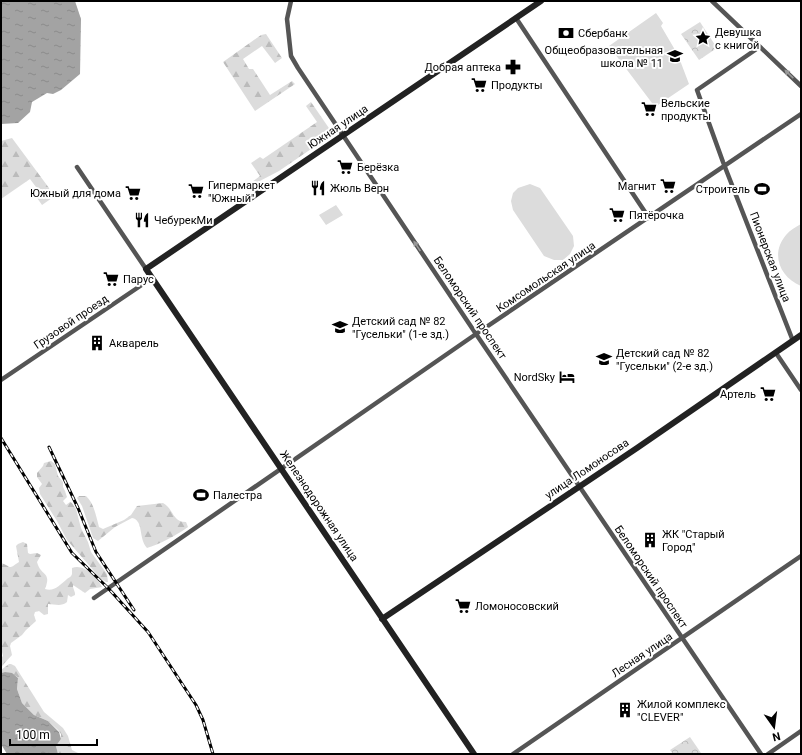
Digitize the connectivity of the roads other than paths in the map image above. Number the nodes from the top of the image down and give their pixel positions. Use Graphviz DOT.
graph roads {
  1 [pos="291,1"];
  2 [pos="541,1"];
  3 [pos="712,1"];
  4 [pos="516,18"];
  5 [pos="758,48"];
  6 [pos="801,86"];
  7 [pos="801,114"];
  8 [pos="343,136"];
  9 [pos="725,166"];
  10 [pos="77,167"];
  11 [pos="649,218"];
  12 [pos="146,270"];
  13 [pos="152,278"];
  14 [pos="476,334"];
  15 [pos="801,335"];
  16 [pos="793,341"];
  17 [pos="776,353"];
  18 [pos="1,380"];
  19 [pos="801,390"];
  20 [pos="281,469"];
  21 [pos="579,486"];
  22 [pos="801,556"];
  23 [pos="94,598"];
  24 [pos="382,618"];
  25 [pos="682,638"];
  26 [pos="801,731"];
  27 [pos="474,754"];
  28 [pos="513,754"];
  29 [pos="761,754"];
  30 [pos="768,754"];
  1 -- 8 [label="street, Беломорский проспект"];
  2 -- 4 [label="main road, Южная улица"];
  6 -- 3 [label="street, one-way"];
  4 -- 8 [label="main road, Южная улица"];
  4 -- 11 [label="street"];
  5 -- 9 [label="street, Пионерская улица"];
  7 -- 9 [label="street, Комсомольская улица"];
  8 -- 12 [label="main road, Южная улица"];
  14 -- 8 [label="street, Беломорский проспект, one-way"];
  9 -- 11 [label="street, Комсомольская улица"];
  9 -- 16 [label="street, Пионерская улица"];
  10 -- 12 [label="street"];
  11 -- 14 [label="street, Комсомольская улица"];
  12 -- 13 [label="main road, Железнодорожная улица"];
  13 -- 18 [label="street, Грузовой проезд"];
  13 -- 20 [label="main road, Железнодорожная улица"];
  14 -- 20 [label="street, Комсомольская улица"];
  14 -- 21 [label="street, Беломорский проспект"];
  15 -- 16 [label="main road, улица Ломоносова"];
  16 -- 17 [label="main road, улица Ломоносова"];
  17 -- 19 [label="street"];
  17 -- 21 [label="main road, улица Ломоносова"];
  20 -- 23 [label="street, Комсомольская улица"];
  20 -- 24 [label="main road, Железнодорожная улица"];
  21 -- 24 [label="main road, улица Ломоносова"];
  21 -- 25 [label="street, Беломорский проспект"];
  22 -- 25 [label="street, Лесная улица"];
  24 -- 27 [label="main road, Железнодорожная улица"];
  25 -- 28 [label="street, Лесная улица"];
  25 -- 29 [label="street, Беломорский проспект"];
  26 -- 30 [label="street"];
}
